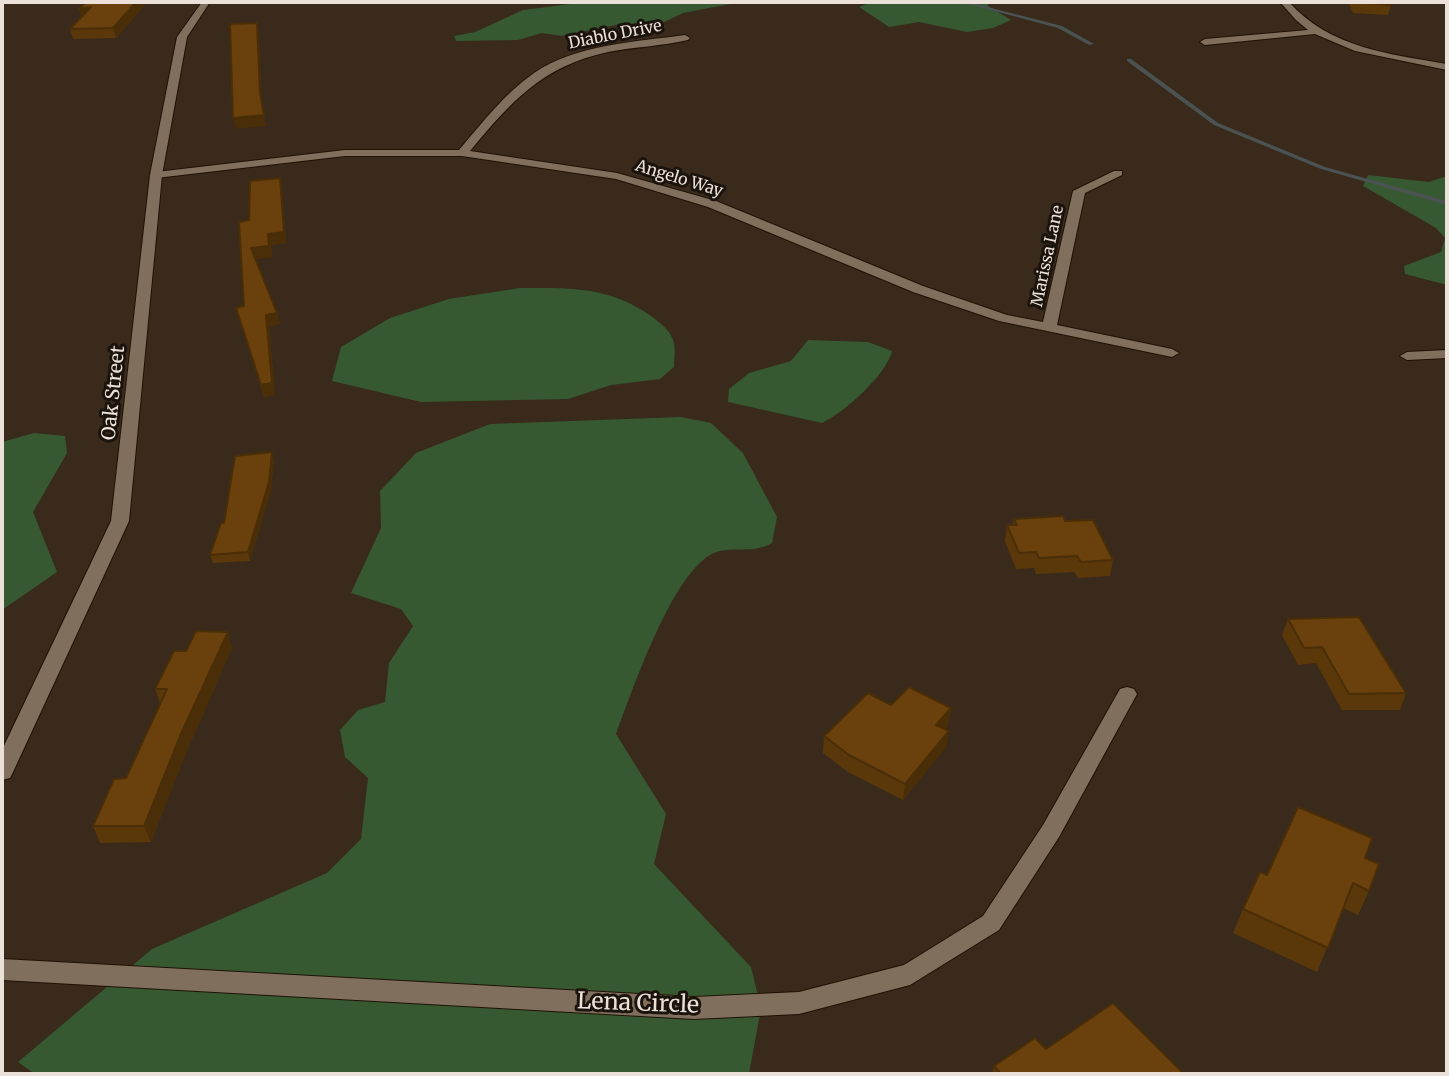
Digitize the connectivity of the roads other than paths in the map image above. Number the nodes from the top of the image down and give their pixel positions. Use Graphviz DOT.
graph roads {
  1 [pos="206,2"];
  2 [pos="1284,2"];
  3 [pos="1314,32"];
  4 [pos="685,38"];
  5 [pos="1205,42"];
  6 [pos="1447,67"];
  7 [pos="461,153"];
  8 [pos="1118,173"];
  9 [pos="156,175"];
  10 [pos="1049,328"];
  11 [pos="1171,352"];
  12 [pos="1447,354"];
  13 [pos="1407,356"];
  14 [pos="1127,694"];
  15 [pos="2,772"];
  16 [pos="2,970"];
  1 -- 9 [label="street, Oak Street"];
  2 -- 3 [label="street"];
  3 -- 5 [label="street"];
  3 -- 6 [label="street"];
  4 -- 7 [label="street, Diablo Drive"];
  7 -- 9 [label="street, Angelo Way"];
  7 -- 10 [label="street, Angelo Way"];
  8 -- 10 [label="street, Marissa Lane"];
  9 -- 15 [label="street, Oak Street"];
  10 -- 11 [label="street, Angelo Way"];
  12 -- 13 [label="street"];
  14 -- 16 [label="street, Lena Circle"];
}
